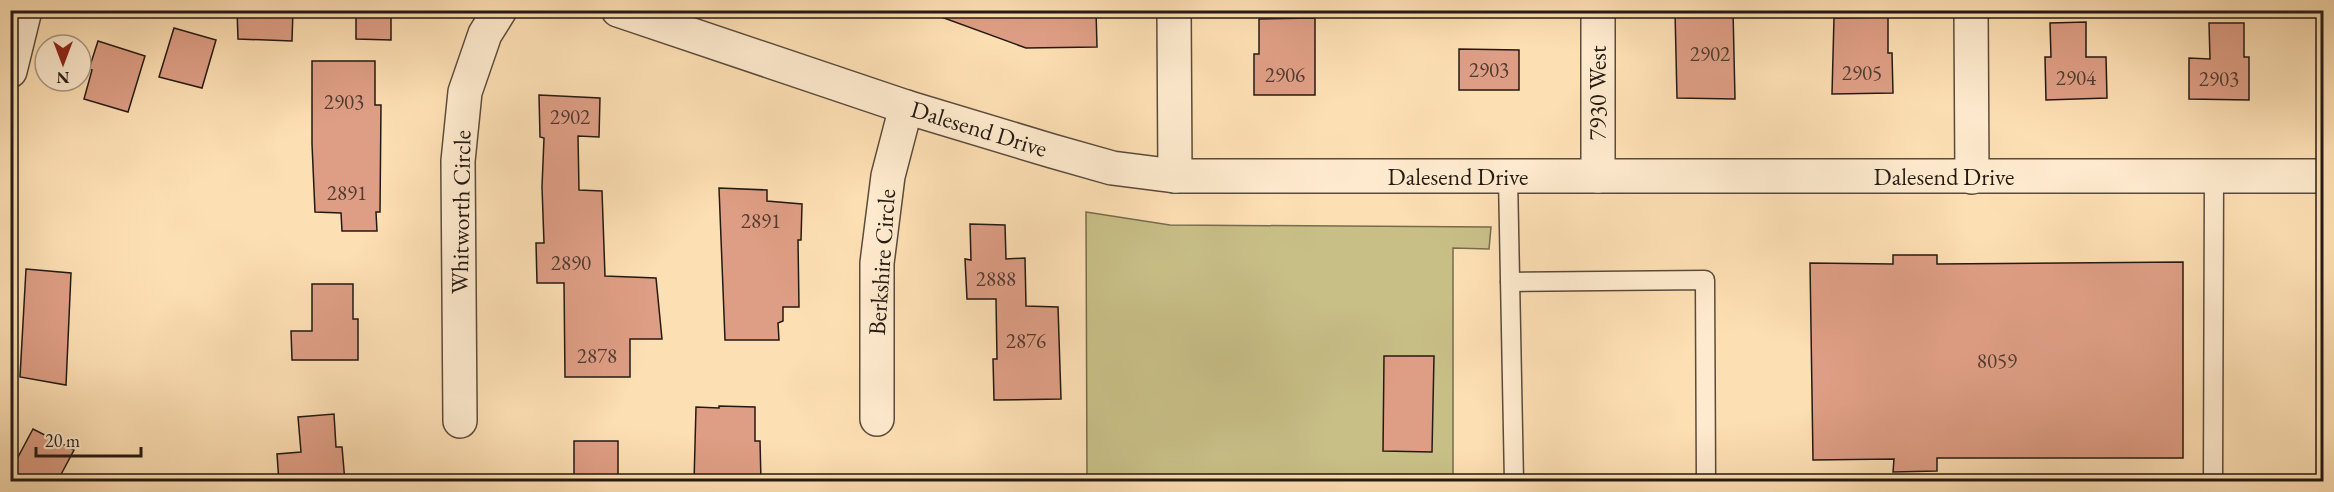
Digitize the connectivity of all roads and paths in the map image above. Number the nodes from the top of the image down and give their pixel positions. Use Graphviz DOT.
graph roads {
  1 [pos="25,10"];
  2 [pos="500,10"];
  3 [pos="618,10"];
  4 [pos="1174,10"];
  5 [pos="1598,10"];
  6 [pos="1971,10"];
  7 [pos="10,71"];
  8 [pos="906,107"];
  9 [pos="2214,175"];
  10 [pos="1175,176"];
  11 [pos="1598,176"];
  12 [pos="2324,176"];
  13 [pos="1508,177"];
  14 [pos="1972,177"];
  15 [pos="1510,282"];
  16 [pos="877,419"];
  17 [pos="460,421"];
  18 [pos="1514,482"];
  19 [pos="1706,482"];
  20 [pos="2213,482"];
  1 -- 7 [label="street"];
  2 -- 17 [label="street, Whitworth Circle"];
  3 -- 8 [label="street, Dalesend Drive"];
  4 -- 10 [label="street"];
  5 -- 11 [label="street, 7930 West"];
  6 -- 14 [label="street"];
  8 -- 10 [label="street, Dalesend Drive"];
  8 -- 16 [label="street, Berkshire Circle"];
  9 -- 12 [label="street, Dalesend Drive"];
  9 -- 14 [label="street, Dalesend Drive"];
  9 -- 20 [label="lane"];
  10 -- 13 [label="street, Dalesend Drive"];
  11 -- 13 [label="street, Dalesend Drive"];
  11 -- 14 [label="street, Dalesend Drive"];
  13 -- 15 [label="lane"];
  15 -- 18 [label="lane"];
  15 -- 19 [label="lane"];
}
